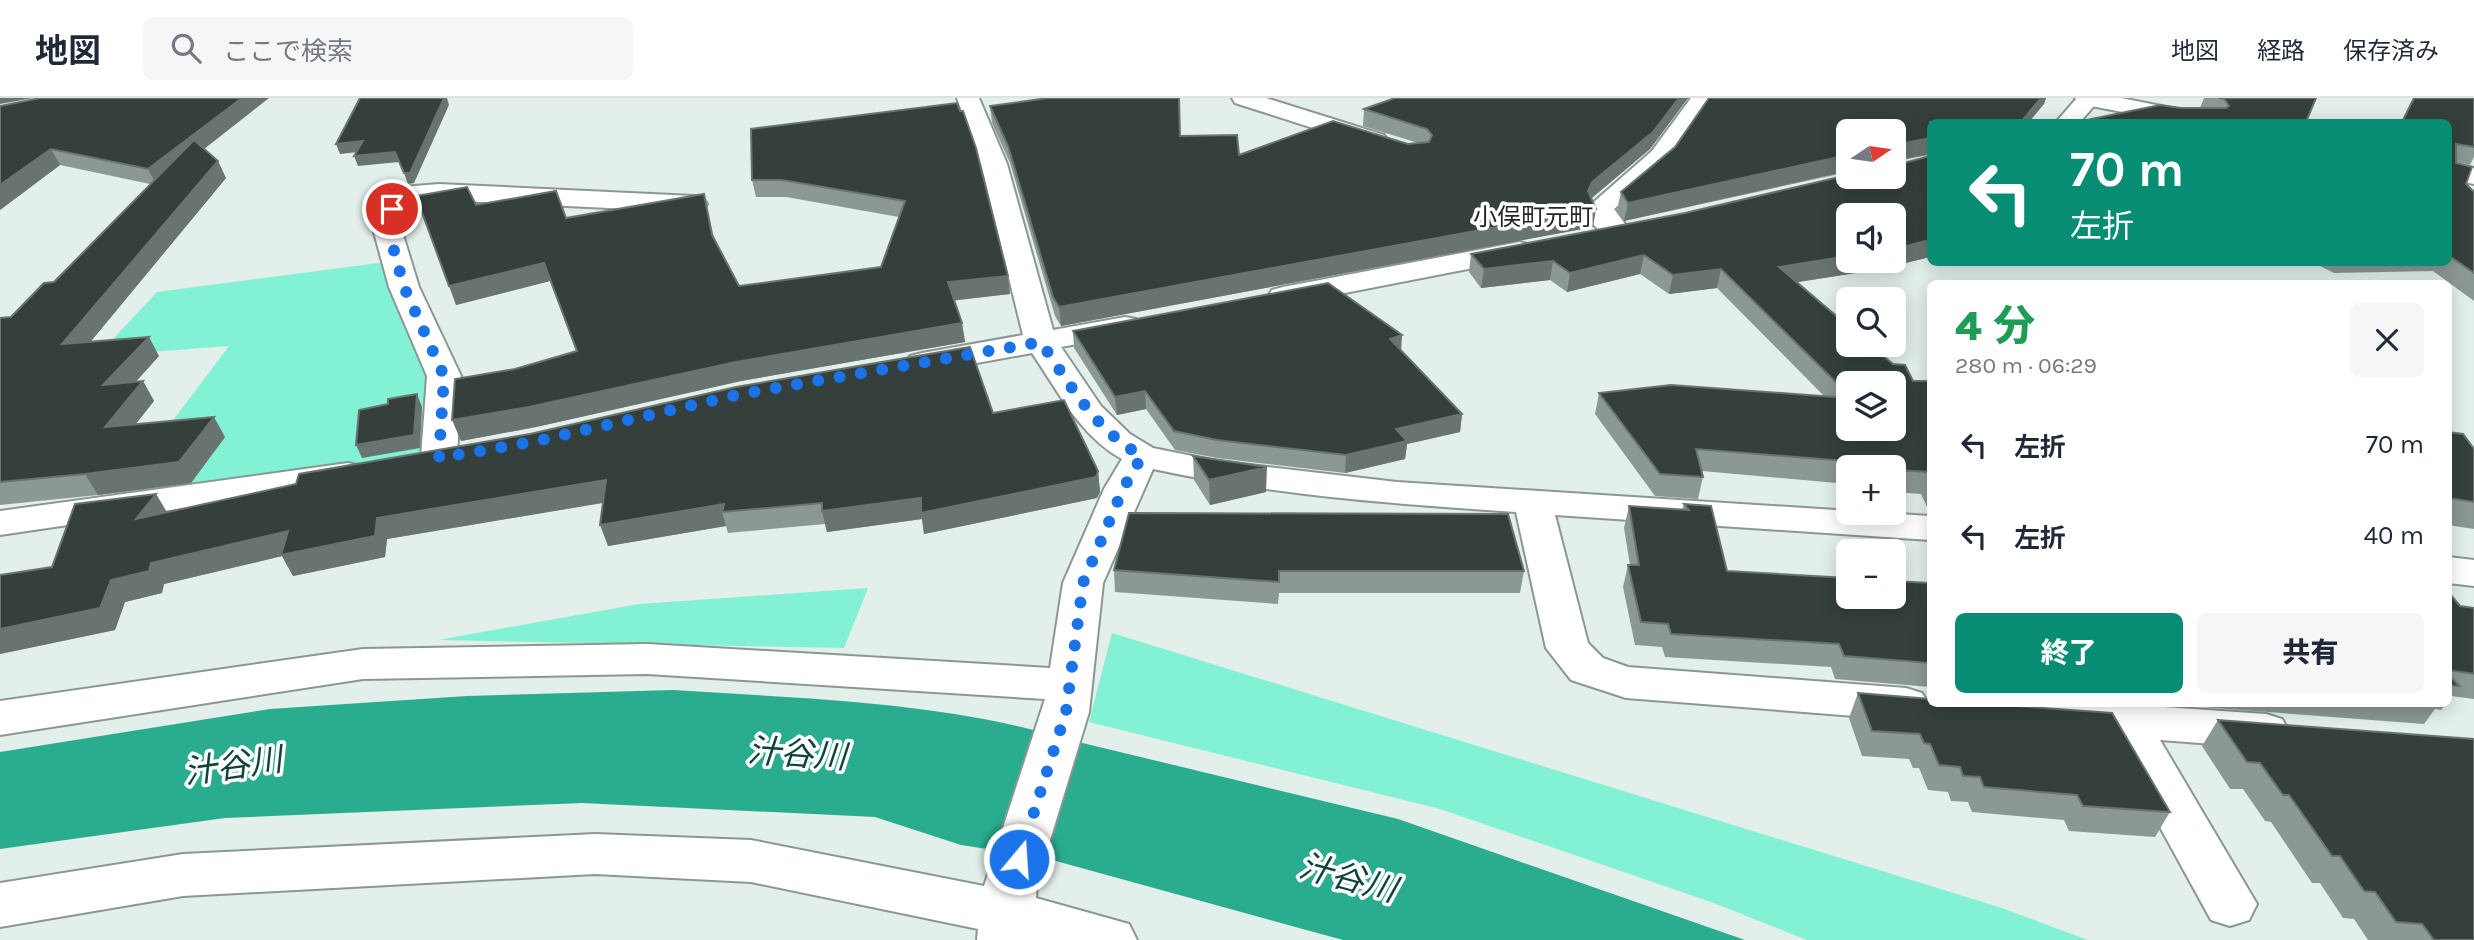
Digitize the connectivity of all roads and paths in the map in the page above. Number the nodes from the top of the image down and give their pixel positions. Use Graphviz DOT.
graph roads {
  1 [pos="968,98"];
  2 [pos="1243,98"];
  3 [pos="1702,98"];
  4 [pos="2088,98"];
  5 [pos="2070,119"];
  6 [pos="2192,119"];
  7 [pos="1403,149"];
  8 [pos="2452,172"];
  9 [pos="2474,176"];
  10 [pos="694,204"];
  11 [pos="1617,232"];
  12 [pos="1549,245"];
  13 [pos="1260,301"];
  14 [pos="1151,321"];
  15 [pos="1041,342"];
  16 [pos="891,368"];
  17 [pos="476,452"];
  18 [pos="1142,456"];
  19 [pos="374,469"];
  20 [pos="1532,501"];
  21 [pos="0,523"];
  22 [pos="1927,528"];
  23 [pos="2452,570"];
  24 [pos="2474,573"];
  25 [pos="1067,699"];
  26 [pos="1927,706"];
  27 [pos="2028,713"];
  28 [pos="0,718"];
  29 [pos="2125,721"];
  30 [pos="2307,734"];
  31 [pos="2230,904"];
  32 [pos="0,905"];
  33 [pos="1007,912"];
  34 [pos="1110,940"];
  1 -- 15 [label="street"];
  2 -- 7 [label="street"];
  3 -- 11 [label="street"];
  4 -- 5 [label="street"];
  4 -- 6 [label="street"];
  8 -- 9 [label="street"];
  10 -- 17 [label="street"];
  12 -- 13 [label="street"];
  14 -- 15 [label="street"];
  15 -- 16 [label="street"];
  15 -- 18 [label="street"];
  18 -- 20 [label="street"];
  18 -- 25 [label="street"];
  19 -- 21 [label="street"];
  20 -- 22 [label="street"];
  20 -- 26 [label="street"];
  23 -- 24 [label="street"];
  25 -- 28 [label="street"];
  25 -- 33 [label="street"];
  27 -- 29 [label="street"];
  29 -- 30 [label="street"];
  29 -- 31 [label="street"];
  32 -- 33 [label="street"];
  33 -- 34 [label="street"];
}
